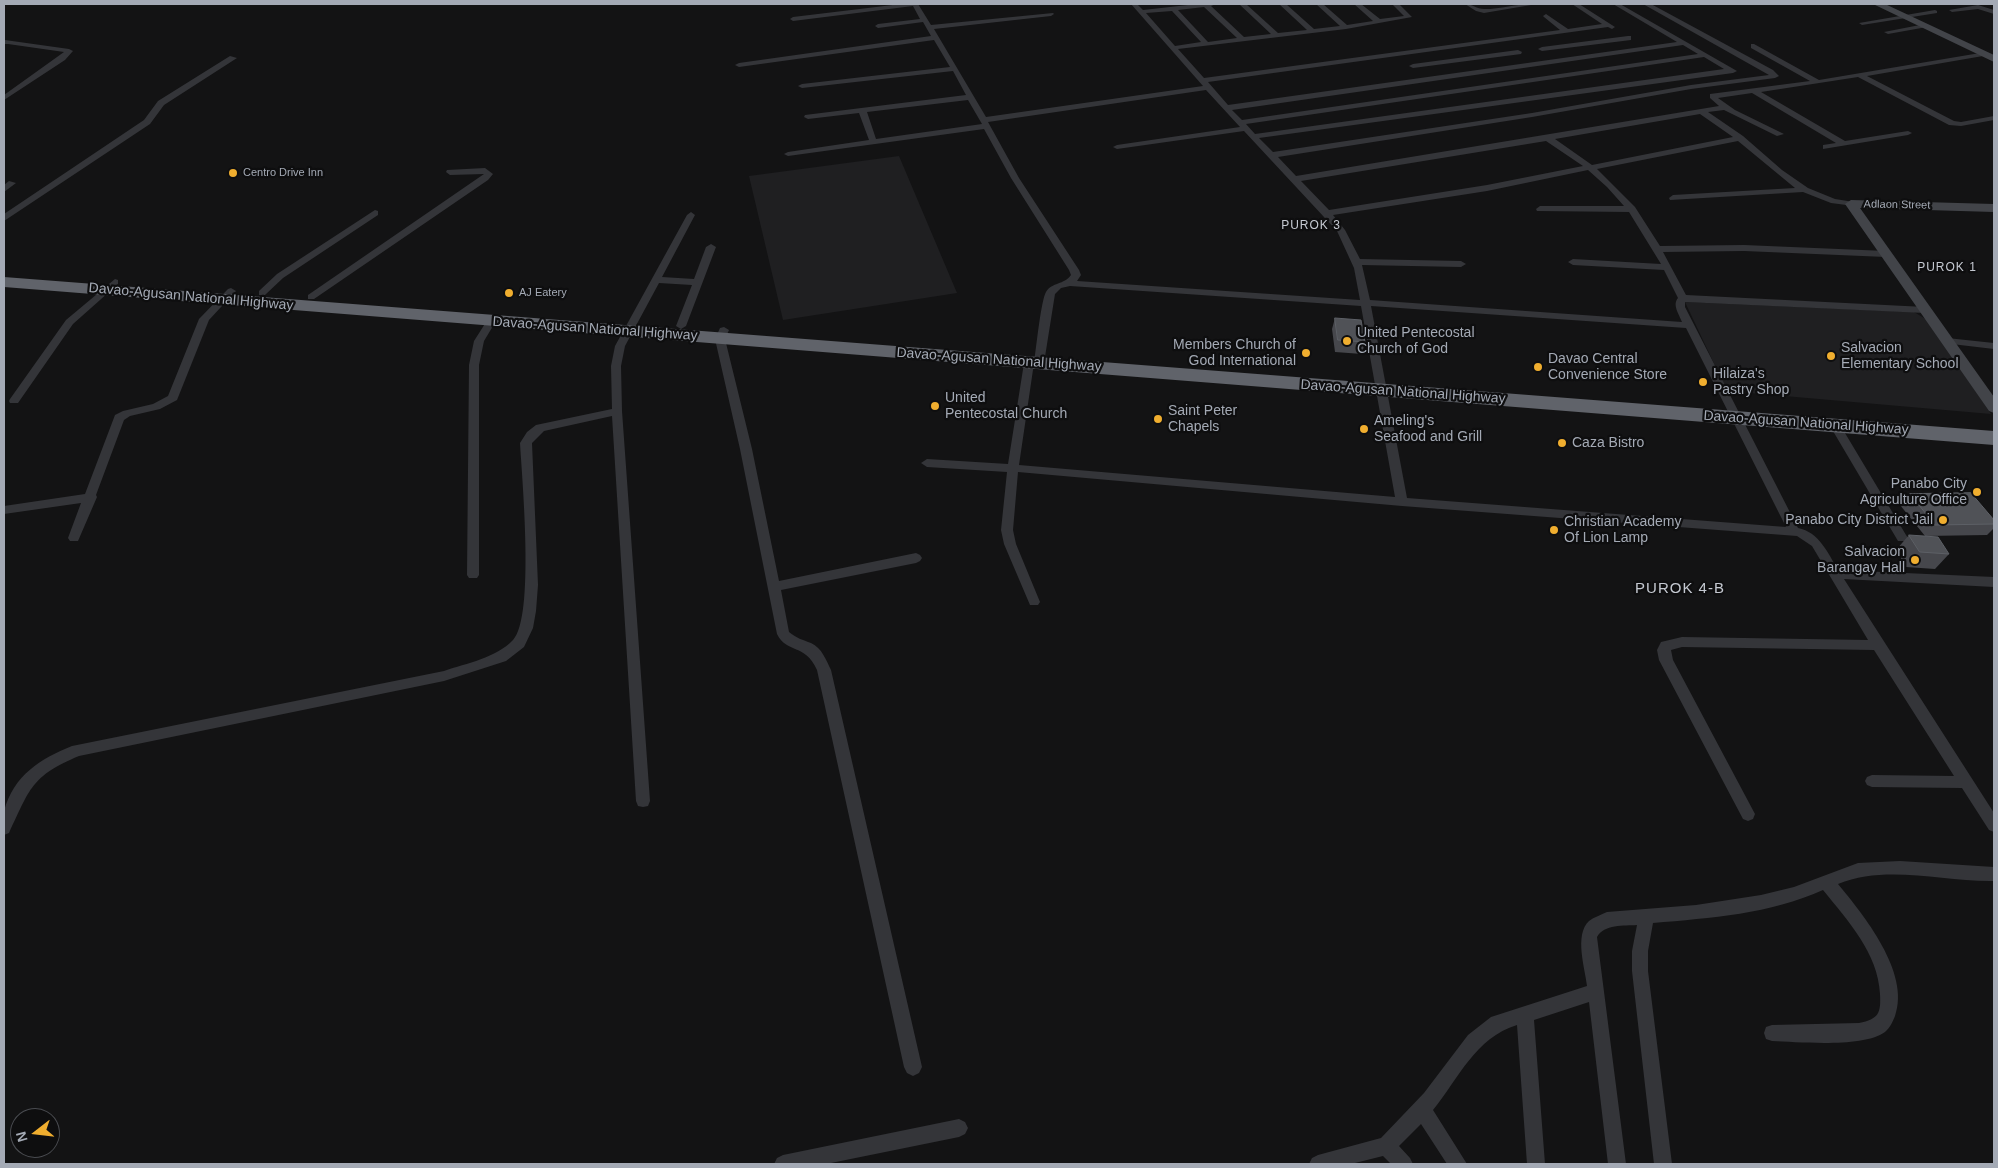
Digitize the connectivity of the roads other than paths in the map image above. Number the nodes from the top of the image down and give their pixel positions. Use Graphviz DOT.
graph roads {
  1 [pos="915,4"];
  2 [pos="1134,4"];
  3 [pos="1208,4"];
  4 [pos="1242,4"];
  5 [pos="1282,4"];
  6 [pos="1319,4"];
  7 [pos="1357,4"];
  8 [pos="1395,4"];
  9 [pos="1468,4"];
  10 [pos="1534,4"];
  11 [pos="1576,4"];
  12 [pos="1616,4"];
  13 [pos="1646,4"];
  14 [pos="1878,4"];
  15 [pos="1173,8"];
  16 [pos="1626,9"];
  17 [pos="1952,10"];
  18 [pos="1140,12"];
  19 [pos="1609,12"];
  20 [pos="1935,12"];
  21 [pos="1994,12"];
  22 [pos="1601,13"];
  23 [pos="1051,14"];
  24 [pos="1593,14"];
  25 [pos="1546,16"];
  26 [pos="1905,17"];
  27 [pos="793,19"];
  28 [pos="1379,22"];
  29 [pos="1862,23"];
  30 [pos="927,24"];
  31 [pos="878,26"];
  32 [pos="1609,26"];
  33 [pos="1925,26"];
  34 [pos="1346,27"];
  35 [pos="1311,30"];
  36 [pos="1567,31"];
  37 [pos="1888,32"];
  38 [pos="1276,35"];
  39 [pos="936,38"];
  40 [pos="1628,38"];
  41 [pos="1242,40"];
  42 [pos="8,42"];
  43 [pos="1685,43"];
  44 [pos="1206,44"];
  45 [pos="1754,46"];
  46 [pos="1172,48"];
  47 [pos="1646,48"];
  48 [pos="1542,49"];
  49 [pos="1518,52"];
  50 [pos="1398,54"];
  51 [pos="1983,54"];
  52 [pos="1706,55"];
  53 [pos="233,58"];
  54 [pos="1994,59"];
  55 [pos="739,66"];
  56 [pos="1413,66"];
  57 [pos="955,69"];
  58 [pos="1732,70"];
  59 [pos="1859,75"];
  60 [pos="1433,80"];
  61 [pos="1751,80"];
  62 [pos="1202,81"];
  63 [pos="1818,82"];
  64 [pos="802,86"];
  65 [pos="1208,88"];
  66 [pos="1764,89"];
  67 [pos="1752,90"];
  68 [pos="1451,92"];
  69 [pos="971,97"];
  70 [pos="4,98"];
  71 [pos="1468,107"];
  72 [pos="1726,107"];
  73 [pos="1226,108"];
  74 [pos="862,110"];
  75 [pos="1701,111"];
  76 [pos="808,117"];
  77 [pos="1994,118"];
  78 [pos="1486,122"];
  79 [pos="985,123"];
  80 [pos="1244,125"];
  81 [pos="1908,133"];
  82 [pos="1780,134"];
  83 [pos="1256,136"];
  84 [pos="1548,138"];
  85 [pos="1740,138"];
  86 [pos="873,141"];
  87 [pos="1844,144"];
  88 [pos="1117,147"];
  89 [pos="1826,147"];
  90 [pos="788,154"];
  91 [pos="1273,155"];
  92 [pos="1590,168"];
  93 [pos="450,172"];
  94 [pos="1296,179"];
  95 [pos="12,183"];
  96 [pos="4,189"];
  97 [pos="1802,190"];
  98 [pos="1673,198"];
  99 [pos="1850,204"];
  100 [pos="1994,208"];
  101 [pos="1540,209"];
  102 [pos="1632,209"];
  103 [pos="375,213"];
  104 [pos="1327,213"];
  105 [pos="691,215"];
  106 [pos="4,218"];
  107 [pos="711,247"];
  108 [pos="1658,249"];
  109 [pos="1886,254"];
  110 [pos="1356,262"];
  111 [pos="1573,262"];
  112 [pos="1460,264"];
  113 [pos="1667,268"];
  114 [pos="4,274"];
  115 [pos="656,280"];
  116 [pos="4,282"];
  117 [pos="698,282"];
  118 [pos="1070,283"];
  119 [pos="111,286"];
  120 [pos="262,293"];
  121 [pos="227,295"];
  122 [pos="311,297"];
  123 [pos="1682,298"];
  124 [pos="1366,303"];
  125 [pos="1925,310"];
  126 [pos="453,313"];
  127 [pos="491,321"];
  128 [pos="681,326"];
  129 [pos="1689,326"];
  130 [pos="630,327"];
  131 [pos="722,334"];
  132 [pos="1947,341"];
  133 [pos="1994,346"];
  134 [pos="1036,360"];
  135 [pos="1381,385"];
  136 [pos="14,401"];
  137 [pos="1994,408"];
  138 [pos="617,411"];
  139 [pos="1734,413"];
  140 [pos="1876,424"];
  141 [pos="1836,426"];
  142 [pos="1994,428"];
  143 [pos="1994,438"];
  144 [pos="927,463"];
  145 [pos="1013,468"];
  146 [pos="91,497"];
  147 [pos="1402,502"];
  148 [pos="4,510"];
  149 [pos="1794,530"];
  150 [pos="74,538"];
  151 [pos="1902,538"];
  152 [pos="916,558"];
  153 [pos="1834,574"];
  154 [pos="473,575"];
  155 [pos="1994,582"];
  156 [pos="773,587"];
  157 [pos="1034,602"];
  158 [pos="1878,645"];
  159 [pos="1872,781"];
  160 [pos="1968,782"];
  161 [pos="643,801"];
  162 [pos="1748,814"];
  163 [pos="1994,825"];
  164 [pos="4,828"];
  165 [pos="1994,874"];
  166 [pos="1826,882"];
  167 [pos="1647,916"];
  168 [pos="1597,991"];
  169 [pos="1525,1014"];
  170 [pos="1772,1033"];
  171 [pos="914,1067"];
  172 [pos="1422,1110"];
  173 [pos="959,1128"];
  174 [pos="1386,1146"];
  175 [pos="783,1164"];
  176 [pos="1318,1164"];
  177 [pos="1404,1164"];
  178 [pos="1458,1164"];
  179 [pos="1536,1164"];
  180 [pos="1616,1164"];
  181 [pos="1663,1164"];
  1 -- 27 [label="street"];
  1 -- 30 [label="street"];
  2 -- 18 [label="street"];
  3 -- 15 [label="street"];
  3 -- 41 [label="street"];
  4 -- 38 [label="street"];
  5 -- 35 [label="street"];
  6 -- 34 [label="street"];
  7 -- 28 [label="street"];
  8 -- 28 [label="street"];
  9 -- 10 [label="street"];
  11 -- 24 [label="street"];
  12 -- 16 [label="street"];
  13 -- 61 [label="street"];
  14 -- 26 [label="street"];
  15 -- 18 [label="street"];
  15 -- 44 [label="street"];
  16 -- 19 [label="street"];
  16 -- 43 [label="street"];
  17 -- 21 [label="street"];
  18 -- 46 [label="street"];
  20 -- 26 [label="street"];
  22 -- 24 [label="street"];
  23 -- 30 [label="street"];
  24 -- 32 [label="street"];
  25 -- 36 [label="street"];
  26 -- 29 [label="street"];
  26 -- 33 [label="street"];
  28 -- 34 [label="street"];
  30 -- 31 [label="street"];
  30 -- 39 [label="street"];
  32 -- 36 [label="street"];
  32 -- 40 [label="street"];
  33 -- 37 [label="street"];
  33 -- 51 [label="street"];
  34 -- 35 [label="street"];
  35 -- 38 [label="street"];
  36 -- 50 [label="street"];
  38 -- 41 [label="street"];
  39 -- 55 [label="street"];
  39 -- 57 [label="street"];
  40 -- 47 [label="street"];
  40 -- 48 [label="street"];
  41 -- 44 [label="street"];
  42 -- 70 [label="street"];
  43 -- 47 [label="street"];
  43 -- 52 [label="street"];
  44 -- 46 [label="street"];
  45 -- 63 [label="street"];
  46 -- 62 [label="street"];
  47 -- 60 [label="street"];
  49 -- 56 [label="street"];
  50 -- 56 [label="street"];
  50 -- 62 [label="street"];
  51 -- 54 [label="street"];
  51 -- 59 [label="street"];
  52 -- 58 [label="street"];
  52 -- 68 [label="street"];
  53 -- 106 [label="street"];
  56 -- 60 [label="street"];
  57 -- 64 [label="street"];
  57 -- 69 [label="street"];
  58 -- 61 [label="street"];
  58 -- 71 [label="street"];
  59 -- 63 [label="street"];
  59 -- 77 [label="street"];
  60 -- 68 [label="street"];
  60 -- 73 [label="street"];
  61 -- 66 [label="street"];
  61 -- 78 [label="street"];
  62 -- 65 [label="street"];
  63 -- 66 [label="street"];
  65 -- 73 [label="street"];
  65 -- 79 [label="street"];
  66 -- 67 [label="street"];
  67 -- 72 [label="street"];
  67 -- 87 [label="street"];
  68 -- 71 [label="street"];
  68 -- 80 [label="street"];
  69 -- 74 [label="street"];
  69 -- 79 [label="street"];
  71 -- 78 [label="street"];
  71 -- 83 [label="street"];
  72 -- 75 [label="street"];
  72 -- 82 [label="street"];
  73 -- 80 [label="street"];
  74 -- 76 [label="street"];
  74 -- 86 [label="street"];
  75 -- 84 [label="street"];
  75 -- 85 [label="street"];
  78 -- 91 [label="street"];
  79 -- 86 [label="street"];
  79 -- 118 [label="street"];
  80 -- 83 [label="street"];
  80 -- 88 [label="street"];
  81 -- 87 [label="street"];
  83 -- 91 [label="street"];
  84 -- 92 [label="street"];
  84 -- 94 [label="street"];
  85 -- 92 [label="street"];
  85 -- 97 [label="street"];
  86 -- 90 [label="street"];
  87 -- 89 [label="street"];
  91 -- 94 [label="street"];
  92 -- 102 [label="street"];
  92 -- 104 [label="street"];
  93 -- 122 [label="street"];
  94 -- 104 [label="street"];
  95 -- 96 [label="street"];
  97 -- 98 [label="street"];
  97 -- 99 [label="street, Adlaon Street"];
  99 -- 100 [label="street, Adlaon Street"];
  99 -- 109 [label="street"];
  101 -- 102 [label="street"];
  102 -- 108 [label="street"];
  103 -- 120 [label="street"];
  104 -- 110 [label="street"];
  105 -- 115 [label="street"];
  107 -- 117 [label="street"];
  108 -- 109 [label="street"];
  108 -- 113 [label="street"];
  109 -- 125 [label="street"];
  110 -- 112 [label="street"];
  110 -- 124 [label="street"];
  111 -- 113 [label="street"];
  113 -- 123 [label="street"];
  114 -- 119 [label="highway, Davao-Agusan National Highway"];
  115 -- 117 [label="street"];
  115 -- 130 [label="street"];
  116 -- 119 [label="highway, Davao-Agusan National Highway"];
  117 -- 128 [label="street"];
  118 -- 124 [label="street"];
  118 -- 134 [label="street"];
  119 -- 121 [label="highway, Davao-Agusan National Highway"];
  119 -- 136 [label="street"];
  120 -- 121 [label="highway, Davao-Agusan National Highway"];
  120 -- 122 [label="highway, Davao-Agusan National Highway"];
  121 -- 126 [label="highway, Davao-Agusan National Highway"];
  121 -- 146 [label="street"];
  122 -- 126 [label="highway, Davao-Agusan National Highway"];
  123 -- 125 [label="street"];
  123 -- 129 [label="street"];
  124 -- 129 [label="street"];
  124 -- 135 [label="street"];
  125 -- 132 [label="street"];
  126 -- 127 [label="highway, Davao-Agusan National Highway"];
  126 -- 130 [label="highway, Davao-Agusan National Highway"];
  127 -- 130 [label="highway, Davao-Agusan National Highway"];
  127 -- 154 [label="street"];
  128 -- 130 [label="highway, Davao-Agusan National Highway"];
  128 -- 131 [label="highway, Davao-Agusan National Highway"];
  129 -- 139 [label="street"];
  130 -- 131 [label="highway, Davao-Agusan National Highway"];
  130 -- 138 [label="street"];
  131 -- 134 [label="highway, Davao-Agusan National Highway"];
  131 -- 156 [label="street"];
  132 -- 133 [label="street"];
  132 -- 137 [label="street"];
  134 -- 135 [label="highway, Davao-Agusan National Highway"];
  134 -- 145 [label="street"];
  135 -- 139 [label="highway, Davao-Agusan National Highway"];
  135 -- 147 [label="street"];
  138 -- 161 [label="street"];
  138 -- 164 [label="street"];
  139 -- 140 [label="highway, Davao-Agusan National Highway"];
  139 -- 141 [label="highway, Davao-Agusan National Highway"];
  139 -- 149 [label="street"];
  140 -- 141 [label="highway, Davao-Agusan National Highway"];
  140 -- 142 [label="highway, Davao-Agusan National Highway"];
  140 -- 143 [label="highway, Davao-Agusan National Highway"];
  141 -- 151 [label="street"];
  144 -- 145 [label="street"];
  145 -- 147 [label="street"];
  145 -- 157 [label="street"];
  146 -- 148 [label="street"];
  146 -- 150 [label="street"];
  147 -- 149 [label="street"];
  149 -- 153 [label="street"];
  152 -- 156 [label="street"];
  153 -- 155 [label="street"];
  153 -- 158 [label="street"];
  156 -- 171 [label="street"];
  158 -- 160 [label="street"];
  158 -- 162 [label="street"];
  159 -- 160 [label="street"];
  160 -- 163 [label="street"];
  165 -- 166 [label="street"];
  166 -- 167 [label="street"];
  166 -- 170 [label="street"];
  167 -- 168 [label="street"];
  167 -- 181 [label="street"];
  168 -- 169 [label="street"];
  168 -- 180 [label="street"];
  169 -- 172 [label="street"];
  169 -- 179 [label="street"];
  172 -- 174 [label="street"];
  172 -- 178 [label="street"];
  173 -- 175 [label="street"];
  174 -- 176 [label="street"];
  174 -- 177 [label="street"];
}
